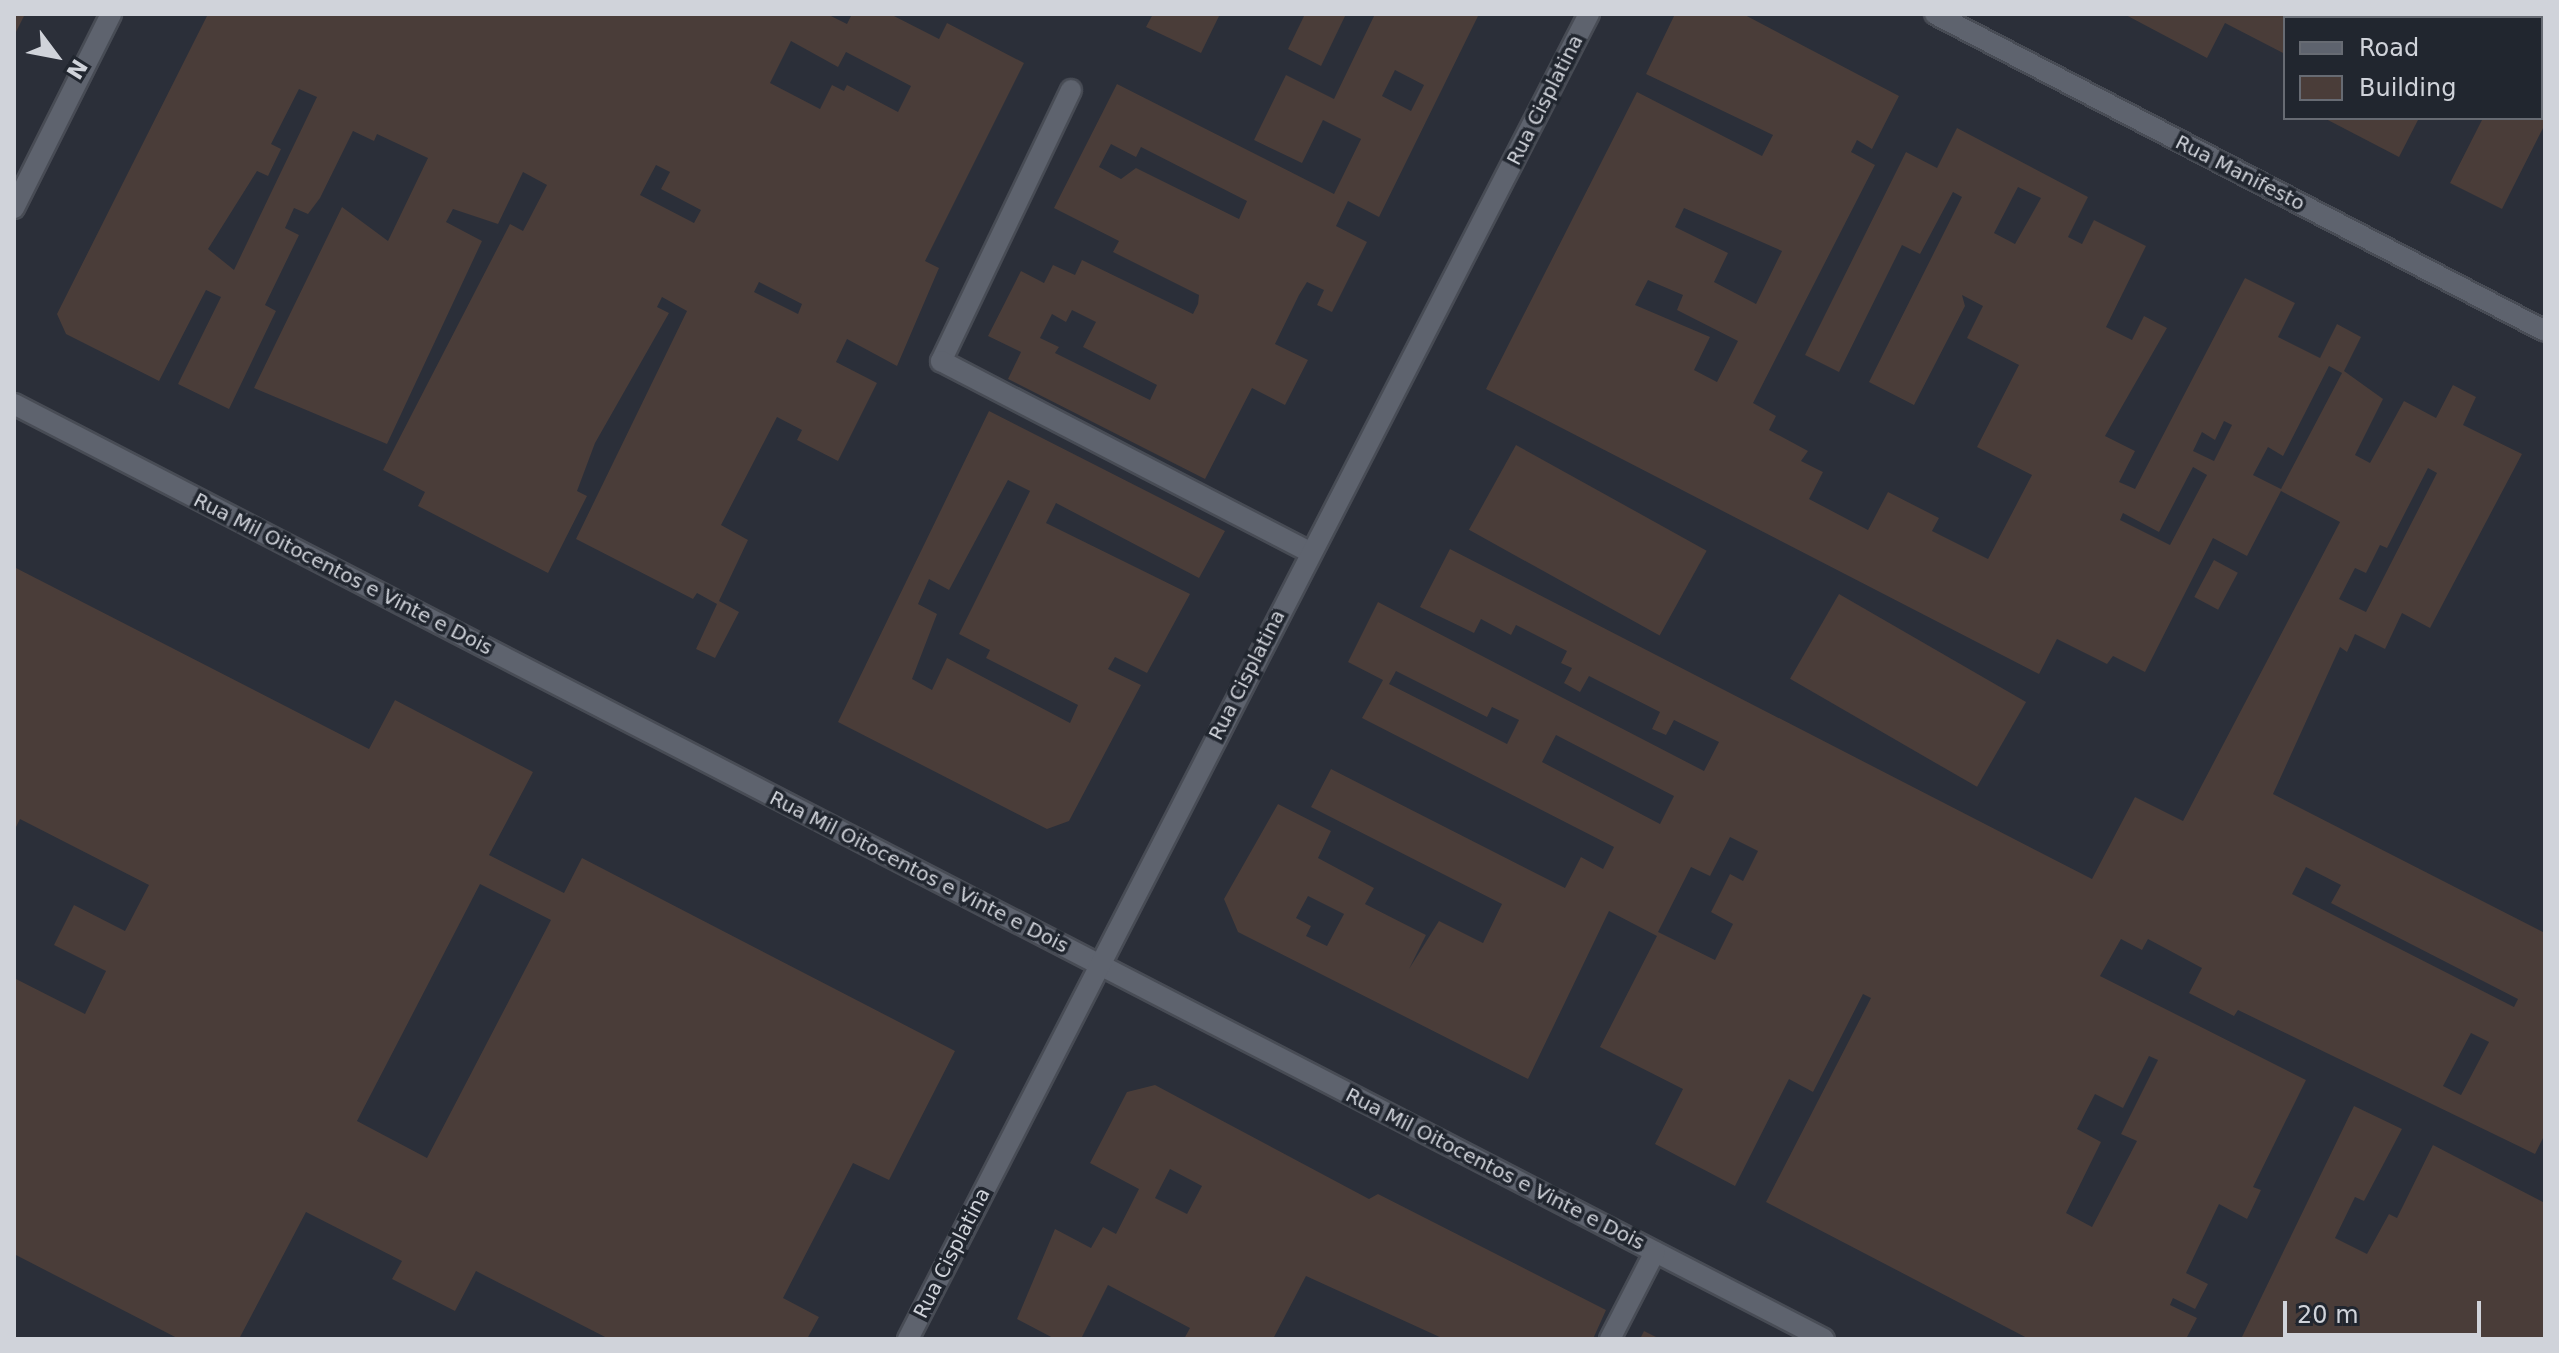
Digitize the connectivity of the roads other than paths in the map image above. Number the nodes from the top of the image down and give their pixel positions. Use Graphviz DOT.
graph roads {
  1 [pos="111,14"];
  2 [pos="1589,14"];
  3 [pos="1935,14"];
  4 [pos="1071,90"];
  5 [pos="14,208"];
  6 [pos="2545,331"];
  7 [pos="14,404"];
  8 [pos="1310,552"];
  9 [pos="1098,965"];
  10 [pos="1655,1252"];
  11 [pos="908,1339"];
  12 [pos="1610,1339"];
  13 [pos="1824,1339"];
  1 -- 5 [label="street"];
  2 -- 8 [label="street, Rua Cisplatina"];
  3 -- 6 [label="street, Rua Manifesto"];
  4 -- 8 [label="street"];
  7 -- 9 [label="street, Rua Mil Oitocentos e Vinte e Dois"];
  8 -- 9 [label="street, Rua Cisplatina"];
  9 -- 10 [label="street, Rua Mil Oitocentos e Vinte e Dois"];
  9 -- 11 [label="street, Rua Cisplatina"];
  10 -- 12 [label="street"];
  10 -- 13 [label="street, Rua Mil Oitocentos e Vinte e Dois"];
}
